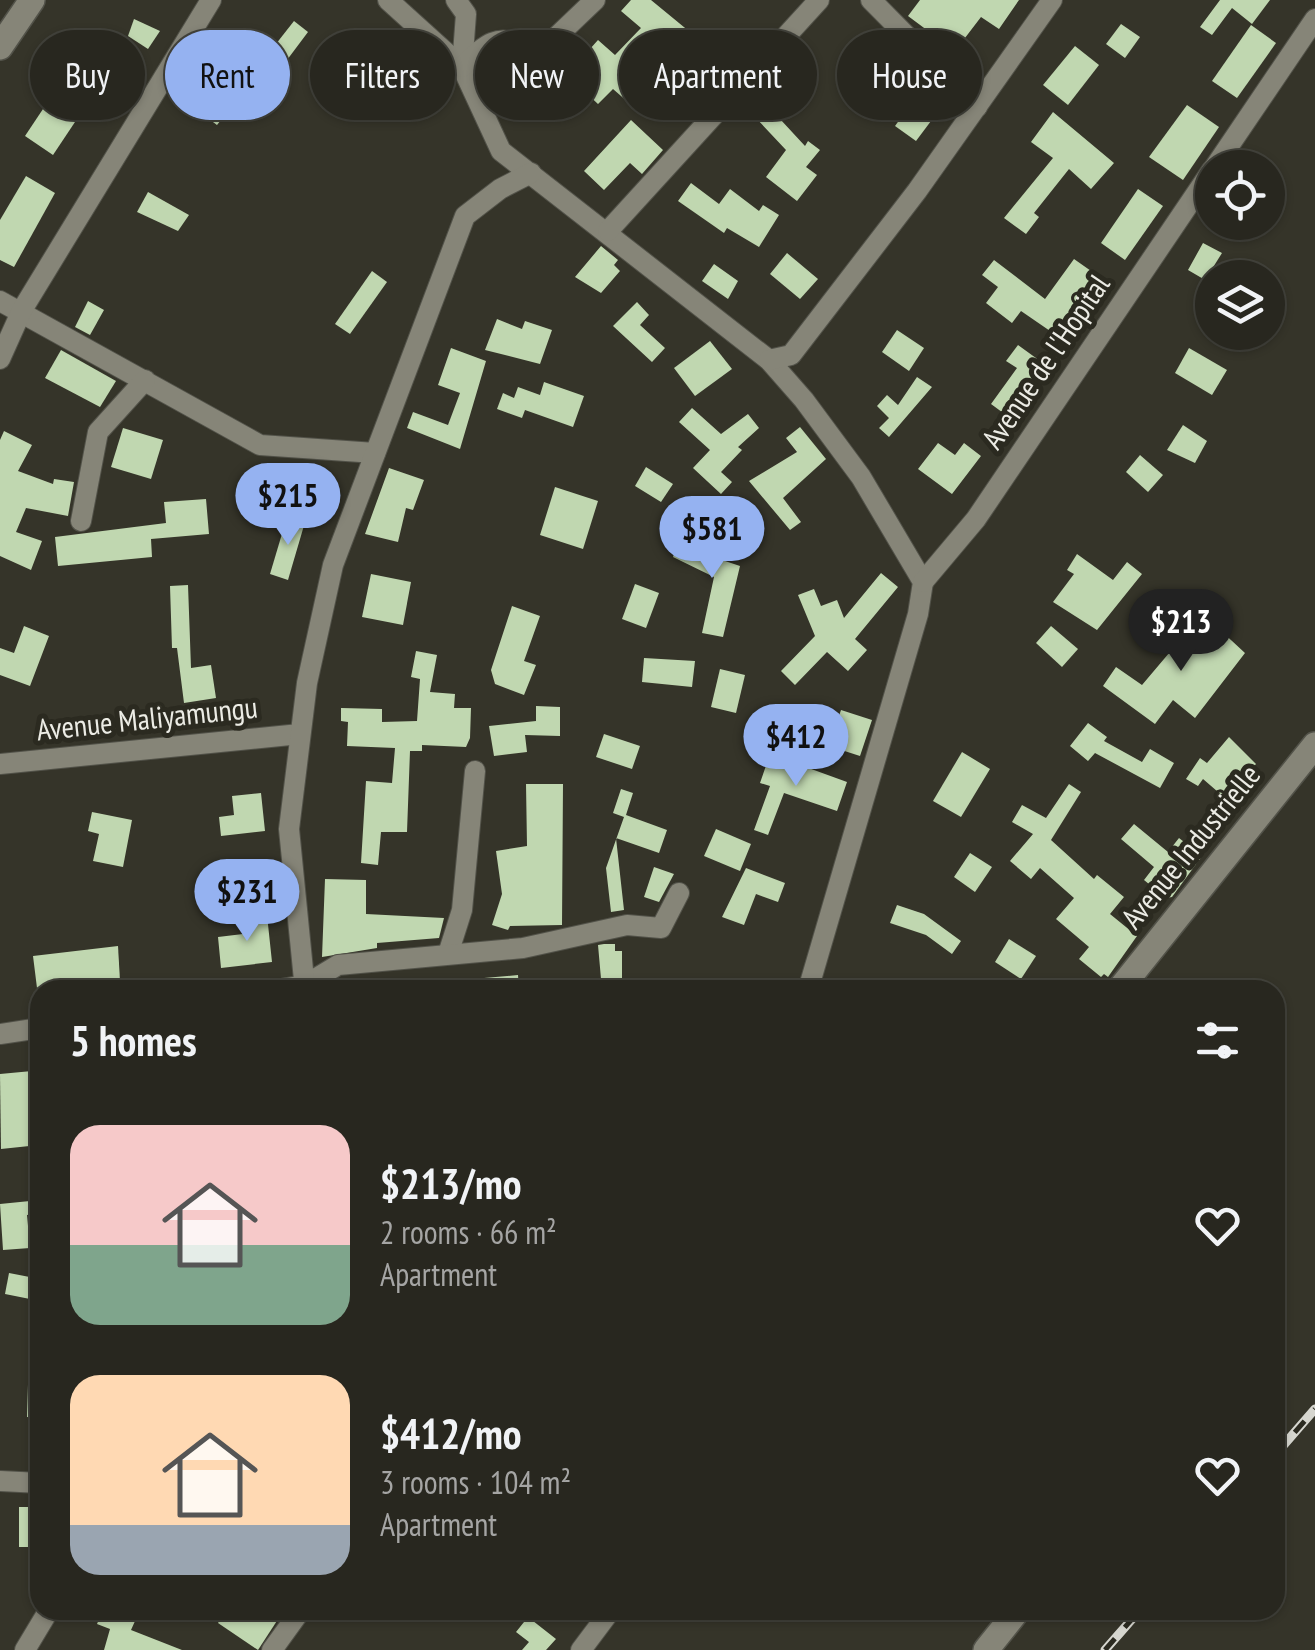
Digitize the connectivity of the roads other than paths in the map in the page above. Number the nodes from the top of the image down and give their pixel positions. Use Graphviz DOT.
graph roads {
  1 [pos="32,0"];
  2 [pos="211,0"];
  3 [pos="388,0"];
  4 [pos="456,0"];
  5 [pos="595,0"];
  6 [pos="819,0"];
  7 [pos="870,0"];
  8 [pos="1052,0"];
  9 [pos="1315,19"];
  10 [pos="900,30"];
  11 [pos="0,47"];
  12 [pos="462,67"];
  13 [pos="982,100"];
  14 [pos="967,120"];
  15 [pos="1226,150"];
  16 [pos="530,174"];
  17 [pos="1195,196"];
  18 [pos="608,231"];
  19 [pos="0,301"];
  20 [pos="22,310"];
  21 [pos="0,359"];
  22 [pos="769,360"];
  23 [pos="145,380"];
  24 [pos="376,453"];
  25 [pos="81,521"];
  26 [pos="923,582"];
  27 [pos="300,734"];
  28 [pos="1315,745"];
  29 [pos="0,764"];
  30 [pos="475,771"];
  31 [pos="679,894"];
  32 [pos="448,954"];
  33 [pos="304,980"];
  34 [pos="317,980"];
  35 [pos="811,980"];
  36 [pos="1127,980"];
  37 [pos="30,1030"];
  38 [pos="0,1034"];
  39 [pos="0,1481"];
  40 [pos="30,1482"];
  41 [pos="43,1620"];
  42 [pos="294,1620"];
  43 [pos="603,1620"];
  44 [pos="1010,1620"];
  45 [pos="25,1650"];
  46 [pos="272,1650"];
  47 [pos="582,1650"];
  48 [pos="986,1650"];
  1 -- 11 [label="street"];
  2 -- 20 [label="street"];
  3 -- 12 [label="street"];
  4 -- 12 [label="street"];
  5 -- 12 [label="street"];
  6 -- 18 [label="street"];
  7 -- 10 [label="street"];
  8 -- 13 [label="street"];
  9 -- 15 [label="street, Avenue de l'Hopital"];
  12 -- 16 [label="street"];
  14 -- 22 [label="street"];
  16 -- 18 [label="street"];
  16 -- 24 [label="street"];
  17 -- 26 [label="street, Avenue de l'Hopital"];
  18 -- 22 [label="street"];
  19 -- 20 [label="street"];
  20 -- 21 [label="street"];
  20 -- 23 [label="street"];
  22 -- 26 [label="street"];
  23 -- 24 [label="street"];
  23 -- 25 [label="street"];
  24 -- 27 [label="street"];
  26 -- 35 [label="street"];
  27 -- 29 [label="street, Avenue Maliyamungu"];
  27 -- 33 [label="street"];
  28 -- 36 [label="street, Avenue Industrielle"];
  30 -- 32 [label="street"];
  31 -- 32 [label="street"];
  32 -- 34 [label="street"];
  37 -- 38 [label="street"];
  39 -- 40 [label="street"];
  41 -- 45 [label="street"];
  42 -- 46 [label="street"];
  43 -- 47 [label="street"];
  44 -- 48 [label="street"];
}
